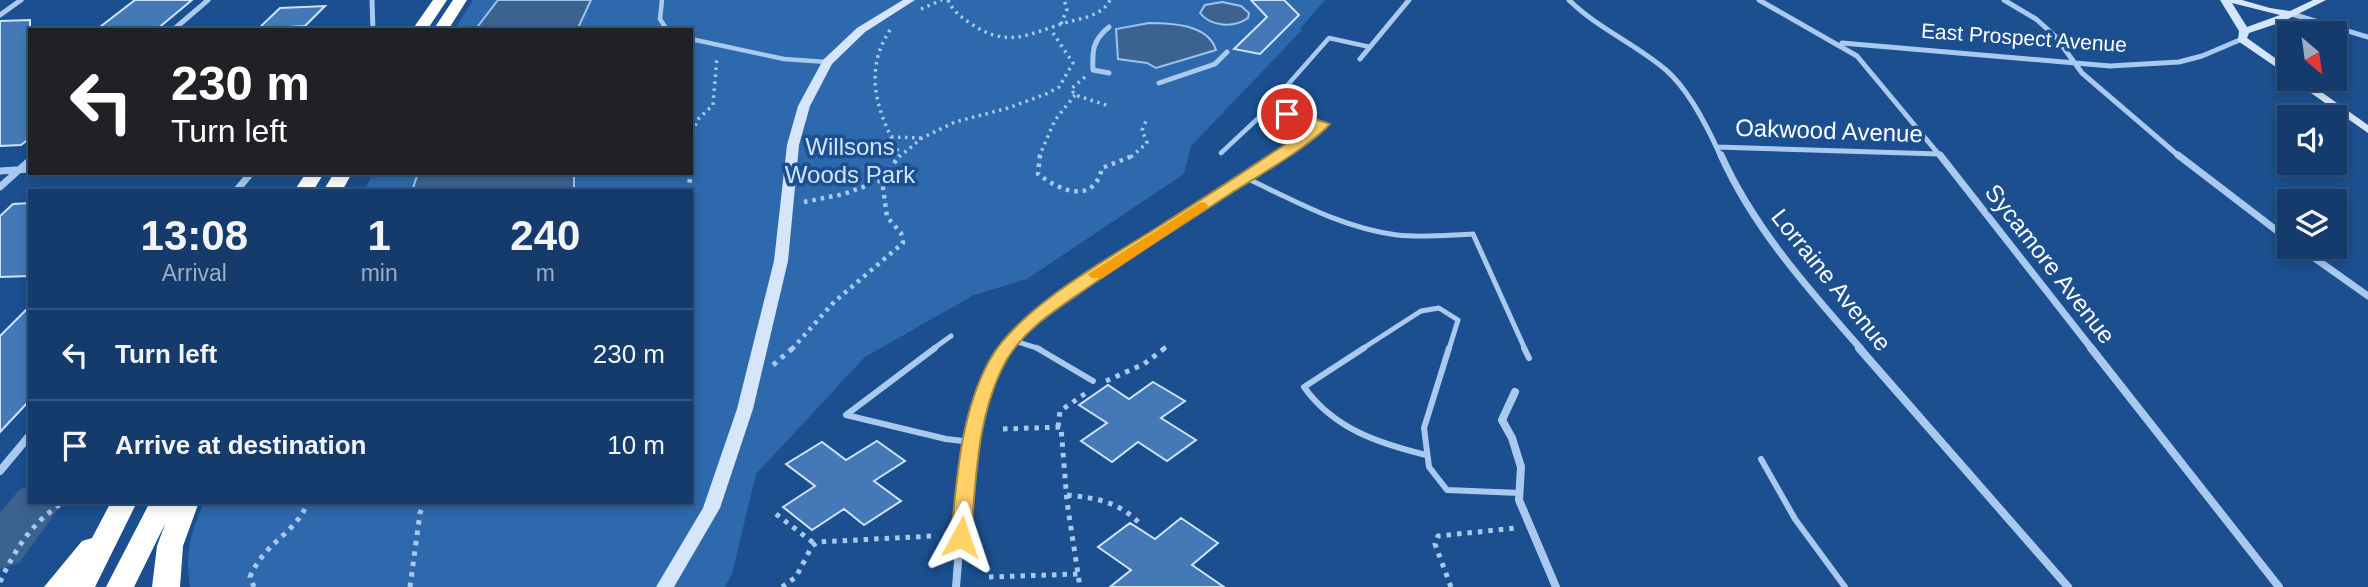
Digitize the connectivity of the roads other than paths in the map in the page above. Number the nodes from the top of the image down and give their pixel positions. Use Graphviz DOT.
graph roads {
  1 [pos="21,0"];
  2 [pos="208,0"];
  3 [pos="372,0"];
  4 [pos="440,0"];
  5 [pos="460,0"];
  6 [pos="662,0"];
  7 [pos="910,0"];
  8 [pos="1409,0"];
  9 [pos="1569,0"];
  10 [pos="1759,0"];
  11 [pos="2004,0"];
  12 [pos="2225,0"];
  13 [pos="2232,0"];
  14 [pos="2320,0"];
  15 [pos="2292,14"];
  16 [pos="0,15"];
  17 [pos="1109,27"];
  18 [pos="175,28"];
  19 [pos="374,28"];
  20 [pos="420,28"];
  21 [pos="441,28"];
  22 [pos="666,28"];
  23 [pos="2243,35"];
  24 [pos="2368,37"];
  25 [pos="693,39"];
  26 [pos="1838,43"];
  27 [pos="1370,47"];
  28 [pos="1227,51"];
  29 [pos="1360,59"];
  30 [pos="827,62"];
  31 [pos="2277,63"];
  32 [pos="2073,64"];
  33 [pos="1109,74"];
  34 [pos="1159,83"];
  35 [pos="1284,89"];
  36 [pos="2313,91"];
  37 [pos="1324,124"];
  38 [pos="2368,130"];
  39 [pos="1717,147"];
  40 [pos="1221,153"];
  41 [pos="1939,154"];
  42 [pos="28,162"];
  43 [pos="28,169"];
  44 [pos="19,170"];
  45 [pos="0,171"];
  46 [pos="249,175"];
  47 [pos="1244,177"];
  48 [pos="0,187"];
  49 [pos="238,189"];
  50 [pos="2277,231"];
  51 [pos="2316,259"];
  52 [pos="2368,296"];
  53 [pos="951,336"];
  54 [pos="1013,340"];
  55 [pos="1529,358"];
  56 [pos="1093,381"];
  57 [pos="1515,392"];
  58 [pos="28,437"];
  59 [pos="971,442"];
  60 [pos="1426,455"];
  61 [pos="1761,459"];
  62 [pos="0,471"];
  63 [pos="1520,494"];
  64 [pos="172,508"];
  65 [pos="118,512"];
  66 [pos="58,587"];
  67 [pos="81,587"];
  68 [pos="120,587"];
  69 [pos="166,587"];
  70 [pos="665,587"];
  71 [pos="956,587"];
  72 [pos="1556,587"];
  73 [pos="1845,587"];
  74 [pos="2068,587"];
  75 [pos="2279,587"];
  1 -- 16 [label="street"];
  2 -- 18 [label="street"];
  3 -- 19 [label="street"];
  4 -- 20 [label="highway"];
  5 -- 21 [label="highway"];
  6 -- 22 [label="lane"];
  7 -- 30 [label="street"];
  8 -- 27 [label="street"];
  9 -- 39 [label="street, Lorraine Avenue"];
  10 -- 26 [label="street, Sycamore Avenue"];
  11 -- 32 [label="street"];
  12 -- 23 [label="street"];
  13 -- 15 [label="street"];
  14 -- 15 [label="street"];
  15 -- 23 [label="street"];
  15 -- 24 [label="street"];
  17 -- 33 [label="street"];
  23 -- 31 [label="street"];
  23 -- 32 [label="street, East Prospect Avenue"];
  25 -- 30 [label="lane"];
  26 -- 32 [label="street, East Prospect Avenue"];
  26 -- 41 [label="street, Sycamore Avenue"];
  27 -- 29 [label="street"];
  27 -- 35 [label="lane"];
  28 -- 34 [label="street"];
  30 -- 70 [label="street"];
  32 -- 50 [label="street"];
  36 -- 38 [label="street"];
  37 -- 40 [label="lane"];
  37 -- 47 [label="street"];
  39 -- 41 [label="street, Oakwood Avenue"];
  39 -- 74 [label="street, Lorraine Avenue"];
  41 -- 75 [label="street, Sycamore Avenue"];
  42 -- 44 [label="street"];
  43 -- 44 [label="street"];
  44 -- 45 [label="street"];
  44 -- 48 [label="street"];
  46 -- 49 [label="street"];
  47 -- 54 [label="street"];
  47 -- 55 [label="lane"];
  51 -- 52 [label="street"];
  53 -- 59 [label="lane"];
  54 -- 56 [label="lane"];
  54 -- 59 [label="street"];
  57 -- 63 [label="street"];
  58 -- 62 [label="street"];
  59 -- 71 [label="street"];
  60 -- 60 [label="lane"];
  60 -- 63 [label="lane"];
  61 -- 73 [label="lane"];
  63 -- 72 [label="street"];
  64 -- 68 [label="highway"];
  64 -- 69 [label="highway"];
  65 -- 66 [label="highway"];
  65 -- 67 [label="highway"];
}
